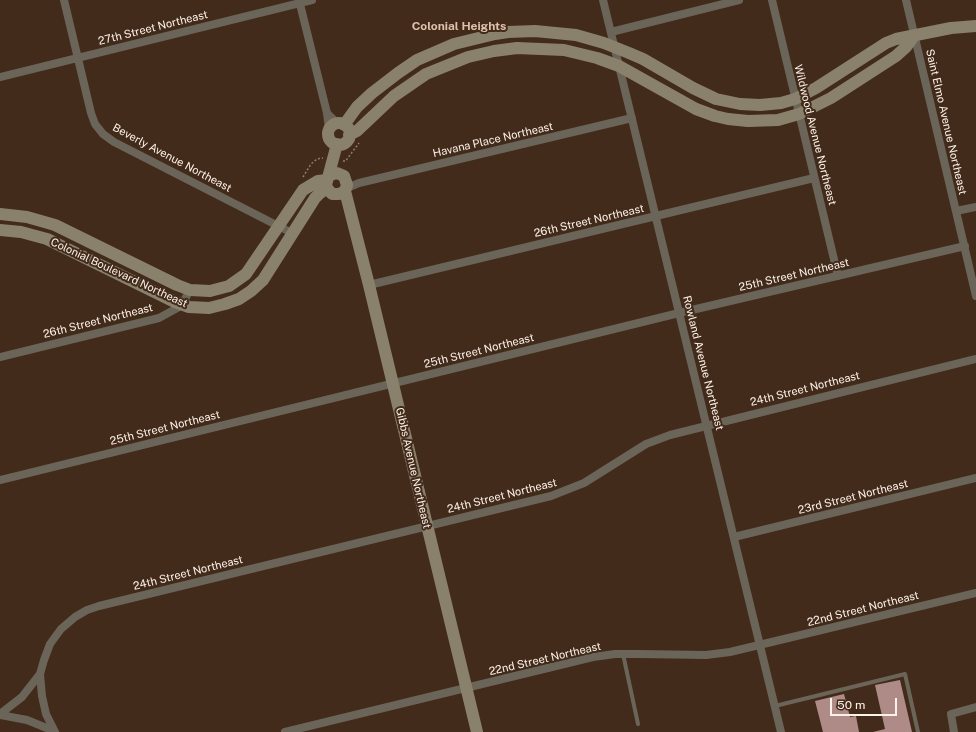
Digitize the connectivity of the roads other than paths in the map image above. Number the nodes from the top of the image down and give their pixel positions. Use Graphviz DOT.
graph roads {
  1 [pos="64,0"];
  2 [pos="312,0"];
  3 [pos="603,0"];
  4 [pos="739,0"];
  5 [pos="772,0"];
  6 [pos="906,0"];
  7 [pos="300,1"];
  8 [pos="976,26"];
  9 [pos="611,32"];
  10 [pos="914,36"];
  11 [pos="463,41"];
  12 [pos="614,48"];
  13 [pos="468,57"];
  14 [pos="78,58"];
  15 [pos="619,66"];
  16 [pos="0,77"];
  17 [pos="795,99"];
  18 [pos="799,114"];
  19 [pos="632,118"];
  20 [pos="340,133"];
  21 [pos="814,178"];
  22 [pos="329,180"];
  23 [pos="344,189"];
  24 [pos="976,207"];
  25 [pos="956,211"];
  26 [pos="0,214"];
  27 [pos="656,217"];
  28 [pos="278,226"];
  29 [pos="64,229"];
  30 [pos="0,230"];
  31 [pos="292,233"];
  32 [pos="57,243"];
  33 [pos="965,246"];
  34 [pos="838,276"];
  35 [pos="370,285"];
  36 [pos="190,290"];
  37 [pos="976,296"];
  38 [pos="182,305"];
  39 [pos="680,313"];
  40 [pos="0,357"];
  41 [pos="976,358"];
  42 [pos="393,384"];
  43 [pos="707,425"];
  44 [pos="976,478"];
  45 [pos="0,480"];
  46 [pos="427,526"];
  47 [pos="734,537"];
  48 [pos="976,592"];
  49 [pos="760,645"];
  50 [pos="623,654"];
  51 [pos="40,674"];
  52 [pos="466,688"];
  53 [pos="775,706"];
  54 [pos="976,707"];
  55 [pos="0,715"];
  56 [pos="638,724"];
  57 [pos="55,732"];
  58 [pos="285,732"];
  59 [pos="477,732"];
  60 [pos="781,732"];
  61 [pos="918,732"];
  62 [pos="954,732"];
  1 -- 14 [label="street, Beverly Avenue Northeast"];
  2 -- 7 [label="street, 27th Street Northeast"];
  3 -- 9 [label="street, Rowland Avenue Northeast"];
  4 -- 9 [label="street"];
  5 -- 17 [label="street, Wildwood Avenue Northeast"];
  6 -- 10 [label="street, Saint Elmo Avenue Northeast"];
  7 -- 14 [label="street, 27th Street Northeast"];
  7 -- 20 [label="street"];
  8 -- 10 [label="street"];
  9 -- 12 [label="street, Rowland Avenue Northeast"];
  10 -- 17 [label="street"];
  10 -- 18 [label="street"];
  10 -- 25 [label="street, Saint Elmo Avenue Northeast"];
  11 -- 12 [label="street"];
  11 -- 13 [label="street"];
  11 -- 20 [label="street"];
  12 -- 15 [label="street, Rowland Avenue Northeast"];
  12 -- 17 [label="street"];
  13 -- 15 [label="street"];
  13 -- 20 [label="street"];
  14 -- 16 [label="street, 27th Street Northeast"];
  14 -- 28 [label="street, Beverly Avenue Northeast"];
  15 -- 18 [label="street"];
  15 -- 19 [label="street, Rowland Avenue Northeast"];
  17 -- 18 [label="street, Wildwood Avenue Northeast"];
  18 -- 21 [label="street, Wildwood Avenue Northeast"];
  19 -- 23 [label="street, Havana Place Northeast"];
  19 -- 27 [label="street, Rowland Avenue Northeast"];
  20 -- 22 [label="street"];
  21 -- 27 [label="street, 26th Street Northeast"];
  21 -- 34 [label="street, Wildwood Avenue Northeast"];
  22 -- 23 [label="street"];
  22 -- 23 [label="street"];
  22 -- 28 [label="street, Colonial Boulevard Northeast"];
  22 -- 31 [label="street, Colonial Boulevard Northeast"];
  23 -- 35 [label="street, Gibbs Avenue Northeast"];
  24 -- 25 [label="street"];
  25 -- 33 [label="street, Saint Elmo Avenue Northeast"];
  26 -- 29 [label="street, Colonial Boulevard Northeast"];
  27 -- 35 [label="street, 26th Street Northeast"];
  27 -- 39 [label="street, Rowland Avenue Northeast"];
  28 -- 31 [label="street, Beverly Avenue Northeast"];
  28 -- 36 [label="street, Colonial Boulevard Northeast"];
  29 -- 32 [label="street"];
  29 -- 36 [label="street, Colonial Boulevard Northeast"];
  30 -- 32 [label="street, Colonial Boulevard Northeast"];
  31 -- 38 [label="street, Colonial Boulevard Northeast"];
  32 -- 38 [label="street, Colonial Boulevard Northeast"];
  33 -- 34 [label="street, 25th Street Northeast"];
  33 -- 37 [label="street, Saint Elmo Avenue Northeast"];
  34 -- 39 [label="street, 25th Street Northeast"];
  35 -- 42 [label="street, Gibbs Avenue Northeast"];
  36 -- 38 [label="street"];
  38 -- 40 [label="street, 26th Street Northeast"];
  39 -- 42 [label="street, 25th Street Northeast"];
  39 -- 43 [label="street, Rowland Avenue Northeast"];
  41 -- 43 [label="street, 24th Street Northeast"];
  42 -- 45 [label="street, 25th Street Northeast"];
  42 -- 46 [label="street, Gibbs Avenue Northeast"];
  43 -- 46 [label="street, 24th Street Northeast"];
  43 -- 47 [label="street, Rowland Avenue Northeast"];
  44 -- 47 [label="street, 23rd Street Northeast"];
  46 -- 51 [label="street, 24th Street Northeast"];
  46 -- 52 [label="street, Gibbs Avenue Northeast"];
  47 -- 49 [label="street, Rowland Avenue Northeast"];
  48 -- 49 [label="street, 22nd Street Northeast"];
  49 -- 50 [label="street, 22nd Street Northeast"];
  49 -- 53 [label="street, Rowland Avenue Northeast"];
  50 -- 52 [label="street, 22nd Street Northeast"];
  50 -- 56 [label="lane"];
  51 -- 55 [label="street"];
  51 -- 57 [label="street, 24th Street Northeast"];
  52 -- 58 [label="street, 22nd Street Northeast"];
  52 -- 59 [label="street, Gibbs Avenue Northeast"];
  53 -- 60 [label="street, Rowland Avenue Northeast"];
  53 -- 61 [label="lane"];
  54 -- 62 [label="street"];
  55 -- 57 [label="street"];
}
